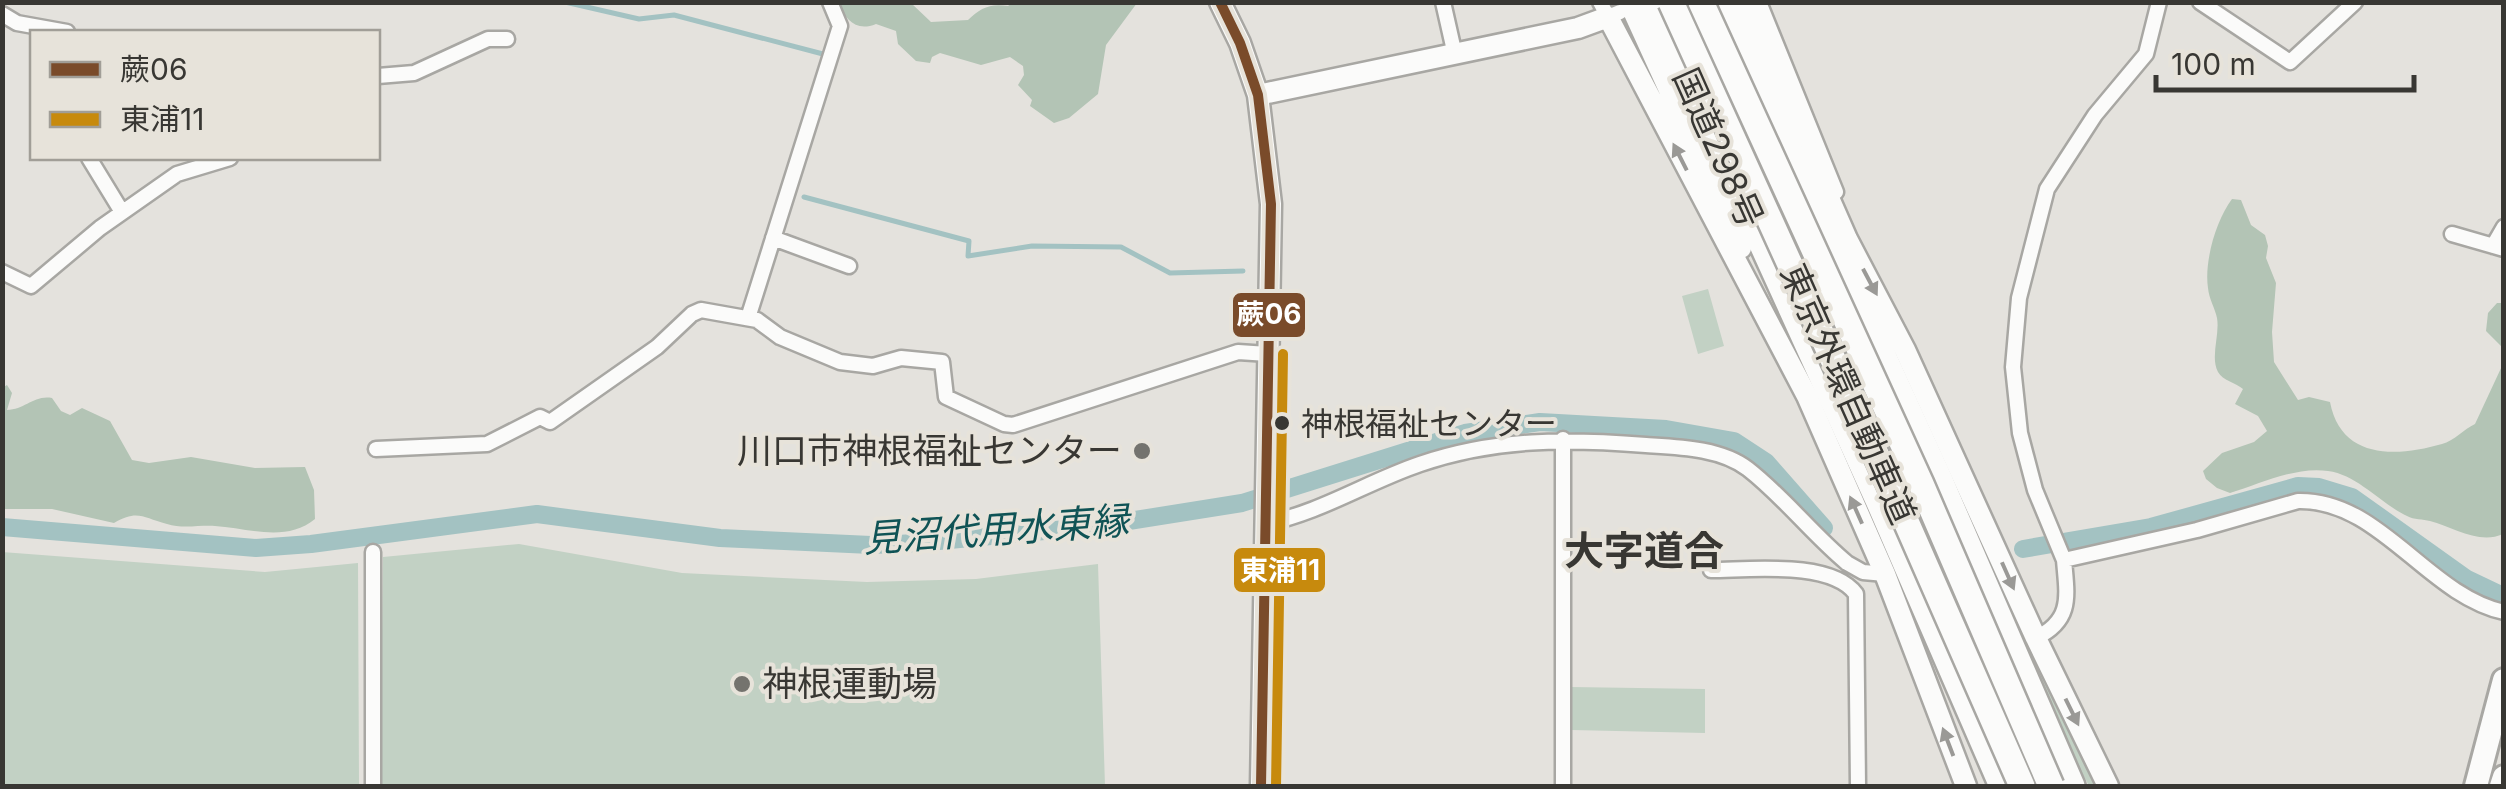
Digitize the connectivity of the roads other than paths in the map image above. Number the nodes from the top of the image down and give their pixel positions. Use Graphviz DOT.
graph roads {
  1 [pos="830,2"];
  2 [pos="1220,2"];
  3 [pos="1443,2"];
  4 [pos="1652,2"];
  5 [pos="1671,2"];
  6 [pos="1701,2"];
  7 [pos="1722,2"];
  8 [pos="1743,2"];
  9 [pos="1759,2"];
  10 [pos="2160,2"];
  11 [pos="2200,2"];
  12 [pos="2356,2"];
  13 [pos="1614,9"];
  14 [pos="2,14"];
  15 [pos="32,29"];
  16 [pos="506,39"];
  17 [pos="1455,56"];
  18 [pos="380,76"];
  19 [pos="1258,95"];
  20 [pos="90,160"];
  21 [pos="223,160"];
  22 [pos="122,212"];
  23 [pos="2504,227"];
  24 [pos="2452,234"];
  25 [pos="774,238"];
  26 [pos="1847,238"];
  27 [pos="2498,248"];
  28 [pos="849,266"];
  29 [pos="2,272"];
  30 [pos="748,318"];
  31 [pos="1268,354"];
  32 [pos="1563,439"];
  33 [pos="376,449"];
  34 [pos="1264,518"];
  35 [pos="373,552"];
  36 [pos="2064,560"];
  37 [pos="1711,570"];
  38 [pos="1884,574"];
  39 [pos="2504,612"];
  40 [pos="2026,643"];
  41 [pos="2504,680"];
  42 [pos="2504,777"];
  43 [pos="373,786"];
  44 [pos="1261,786"];
  45 [pos="1563,786"];
  46 [pos="1858,786"];
  47 [pos="1966,786"];
  48 [pos="2002,786"];
  49 [pos="2022,786"];
  50 [pos="2051,786"];
  51 [pos="2072,786"];
  52 [pos="2108,786"];
  53 [pos="2476,786"];
  54 [pos="2501,786"];
  1 -- 25 [label="street"];
  2 -- 19 [label="street"];
  3 -- 17 [label="street"];
  4 -- 48 [label="highway, 国道298号"];
  5 -- 49 [label="highway, 東京外環自動車道, bridge"];
  6 -- 50 [label="highway, 東京外環自動車道, bridge"];
  7 -- 51 [label="highway, 国道298号"];
  8 -- 26 [label="street"];
  9 -- 26 [label="street"];
  10 -- 36 [label="street"];
  11 -- 12 [label="street"];
  13 -- 17 [label="street"];
  38 -- 13 [label="street, one-way"];
  14 -- 15 [label="street"];
  16 -- 18 [label="street"];
  17 -- 19 [label="street"];
  19 -- 31 [label="street"];
  20 -- 22 [label="street"];
  21 -- 22 [label="street"];
  22 -- 29 [label="street"];
  23 -- 27 [label="street"];
  24 -- 27 [label="street"];
  25 -- 28 [label="street"];
  25 -- 30 [label="street"];
  26 -- 40 [label="street, one-way"];
  30 -- 31 [label="street"];
  30 -- 33 [label="street"];
  31 -- 34 [label="street"];
  32 -- 34 [label="street"];
  32 -- 38 [label="street"];
  32 -- 45 [label="street"];
  34 -- 44 [label="street"];
  35 -- 43 [label="street"];
  36 -- 39 [label="street"];
  36 -- 40 [label="street"];
  37 -- 46 [label="street"];
  47 -- 38 [label="street, one-way"];
  40 -- 52 [label="street, one-way"];
  41 -- 53 [label="main road"];
  42 -- 54 [label="main road"];
}
